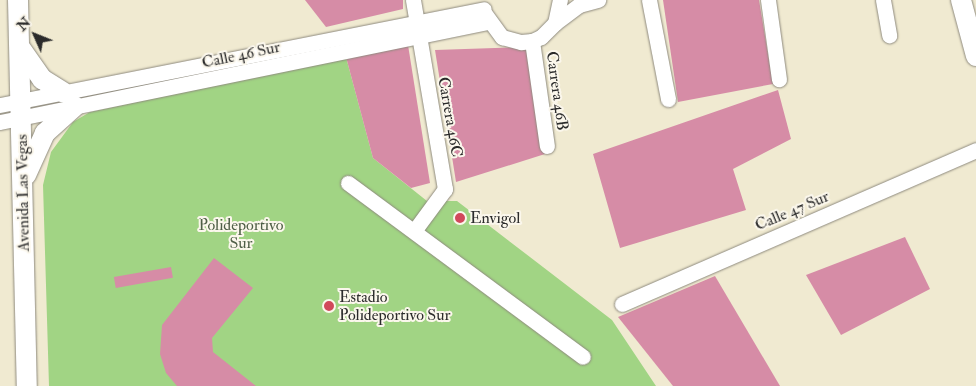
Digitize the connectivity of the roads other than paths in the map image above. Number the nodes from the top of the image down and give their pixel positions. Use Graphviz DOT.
graph roads {
  1 [pos="18,0"];
  2 [pos="413,0"];
  3 [pos="560,0"];
  4 [pos="598,0"];
  5 [pos="649,0"];
  6 [pos="768,0"];
  7 [pos="883,0"];
  8 [pos="961,0"];
  9 [pos="486,10"];
  10 [pos="555,23"];
  11 [pos="418,29"];
  12 [pos="889,35"];
  13 [pos="532,41"];
  14 [pos="19,44"];
  15 [pos="976,56"];
  16 [pos="779,79"];
  17 [pos="69,99"];
  18 [pos="668,99"];
  19 [pos="0,105"];
  20 [pos="20,109"];
  21 [pos="0,122"];
  22 [pos="547,146"];
  23 [pos="976,150"];
  24 [pos="348,183"];
  25 [pos="22,186"];
  26 [pos="414,231"];
  27 [pos="622,304"];
  28 [pos="583,357"];
  29 [pos="27,386"];
  1 -- 14 [label="main road, Avenida Las Vegas"];
  2 -- 11 [label="street, Carrera 46C"];
  3 -- 10 [label="street"];
  4 -- 10 [label="street"];
  5 -- 18 [label="street"];
  6 -- 16 [label="street"];
  7 -- 12 [label="street"];
  8 -- 15 [label="main road"];
  9 -- 11 [label="street, Calle 46 Sur"];
  9 -- 13 [label="street"];
  10 -- 13 [label="street"];
  11 -- 17 [label="street, Calle 46 Sur"];
  11 -- 26 [label="street, Carrera 46C"];
  13 -- 22 [label="street, Carrera 46B"];
  14 -- 17 [label="main road"];
  14 -- 20 [label="main road, Avenida Las Vegas"];
  17 -- 20 [label="street, Calle 46 Sur"];
  17 -- 25 [label="main road"];
  19 -- 20 [label="street, Calle 46 Sur"];
  20 -- 21 [label="street, Calle 46 Sur"];
  20 -- 25 [label="main road, Avenida Las Vegas"];
  23 -- 27 [label="street, Calle 47 Sur"];
  24 -- 26 [label="street"];
  25 -- 29 [label="main road, Avenida Las Vegas"];
  26 -- 28 [label="street"];
}
